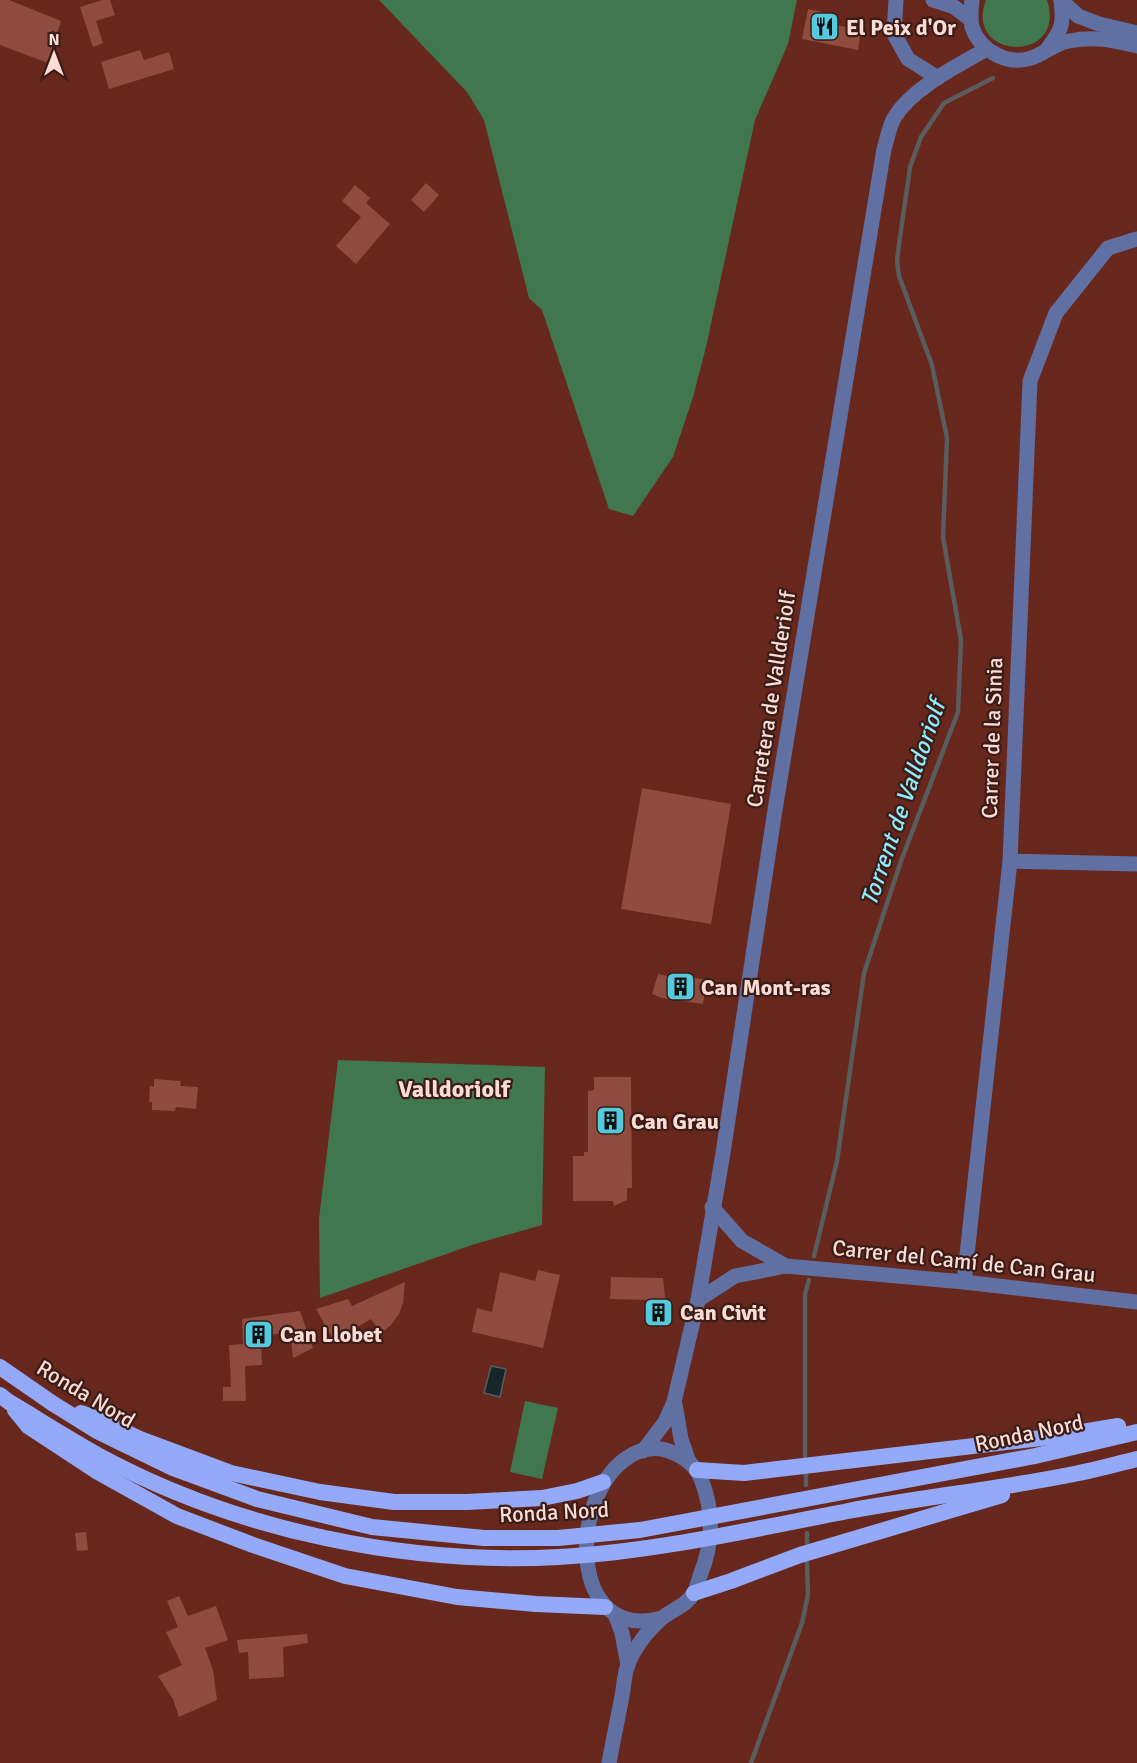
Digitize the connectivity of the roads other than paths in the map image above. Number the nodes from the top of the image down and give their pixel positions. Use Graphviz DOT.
graph roads {
  1 [pos="896,0"];
  2 [pos="933,0"];
  3 [pos="972,0"];
  4 [pos="1061,0"];
  5 [pos="970,19"];
  6 [pos="1137,33"];
  7 [pos="1137,46"];
  8 [pos="1048,48"];
  9 [pos="987,49"];
  10 [pos="938,78"];
  11 [pos="1137,239"];
  12 [pos="1010,861"];
  13 [pos="1137,864"];
  14 [pos="712,1207"];
  15 [pos="786,1266"];
  16 [pos="964,1282"];
  17 [pos="698,1300"];
  18 [pos="1137,1302"];
  19 [pos="0,1367"];
  20 [pos="5,1398"];
  21 [pos="675,1402"];
  22 [pos="52,1403"];
  23 [pos="1137,1425"];
  24 [pos="1137,1432"];
  25 [pos="643,1450"];
  26 [pos="1137,1458"];
  27 [pos="693,1466"];
  28 [pos="1076,1474"];
  29 [pos="603,1482"];
  30 [pos="694,1593"];
  31 [pos="610,1610"];
  32 [pos="662,1618"];
  33 [pos="627,1665"];
  34 [pos="609,1763"];
  1 -- 10 [label="street"];
  2 -- 5 [label="street"];
  3 -- 5 [label="street"];
  4 -- 6 [label="street"];
  4 -- 8 [label="street"];
  5 -- 9 [label="street"];
  7 -- 8 [label="street"];
  8 -- 9 [label="street"];
  9 -- 10 [label="street, Carretera de Vallderiolf"];
  10 -- 14 [label="street, Carretera de Vallderiolf"];
  11 -- 12 [label="street, Carrer de la Sinia"];
  12 -- 13 [label="street"];
  12 -- 16 [label="street, Carrer de la Sinia"];
  14 -- 15 [label="street, Carrer del Camí de Can Grau"];
  14 -- 17 [label="street, Carretera de Vallderiolf"];
  15 -- 16 [label="street, Carrer del Camí de Can Grau"];
  15 -- 17 [label="street, Carrer del Camí de Can Grau"];
  16 -- 18 [label="street, Carrer del Camí de Can Grau"];
  17 -- 21 [label="street, Carretera de Vallderiolf"];
  19 -- 22 [label="highway, Ronda Nord"];
  20 -- 28 [label="highway, Ronda Nord"];
  20 -- 31 [label="highway"];
  21 -- 25 [label="street, Carretera de Vallderiolf"];
  21 -- 27 [label="street, Carretera de Vallderiolf"];
  22 -- 24 [label="highway, Ronda Nord"];
  22 -- 29 [label="highway"];
  23 -- 27 [label="highway"];
  25 -- 27 [label="street"];
  25 -- 29 [label="street"];
  26 -- 28 [label="highway, Ronda Nord"];
  27 -- 30 [label="street"];
  28 -- 30 [label="highway"];
  29 -- 31 [label="street"];
  30 -- 32 [label="street"];
  31 -- 32 [label="street"];
  31 -- 33 [label="street"];
  32 -- 33 [label="street"];
  33 -- 34 [label="street"];
}
